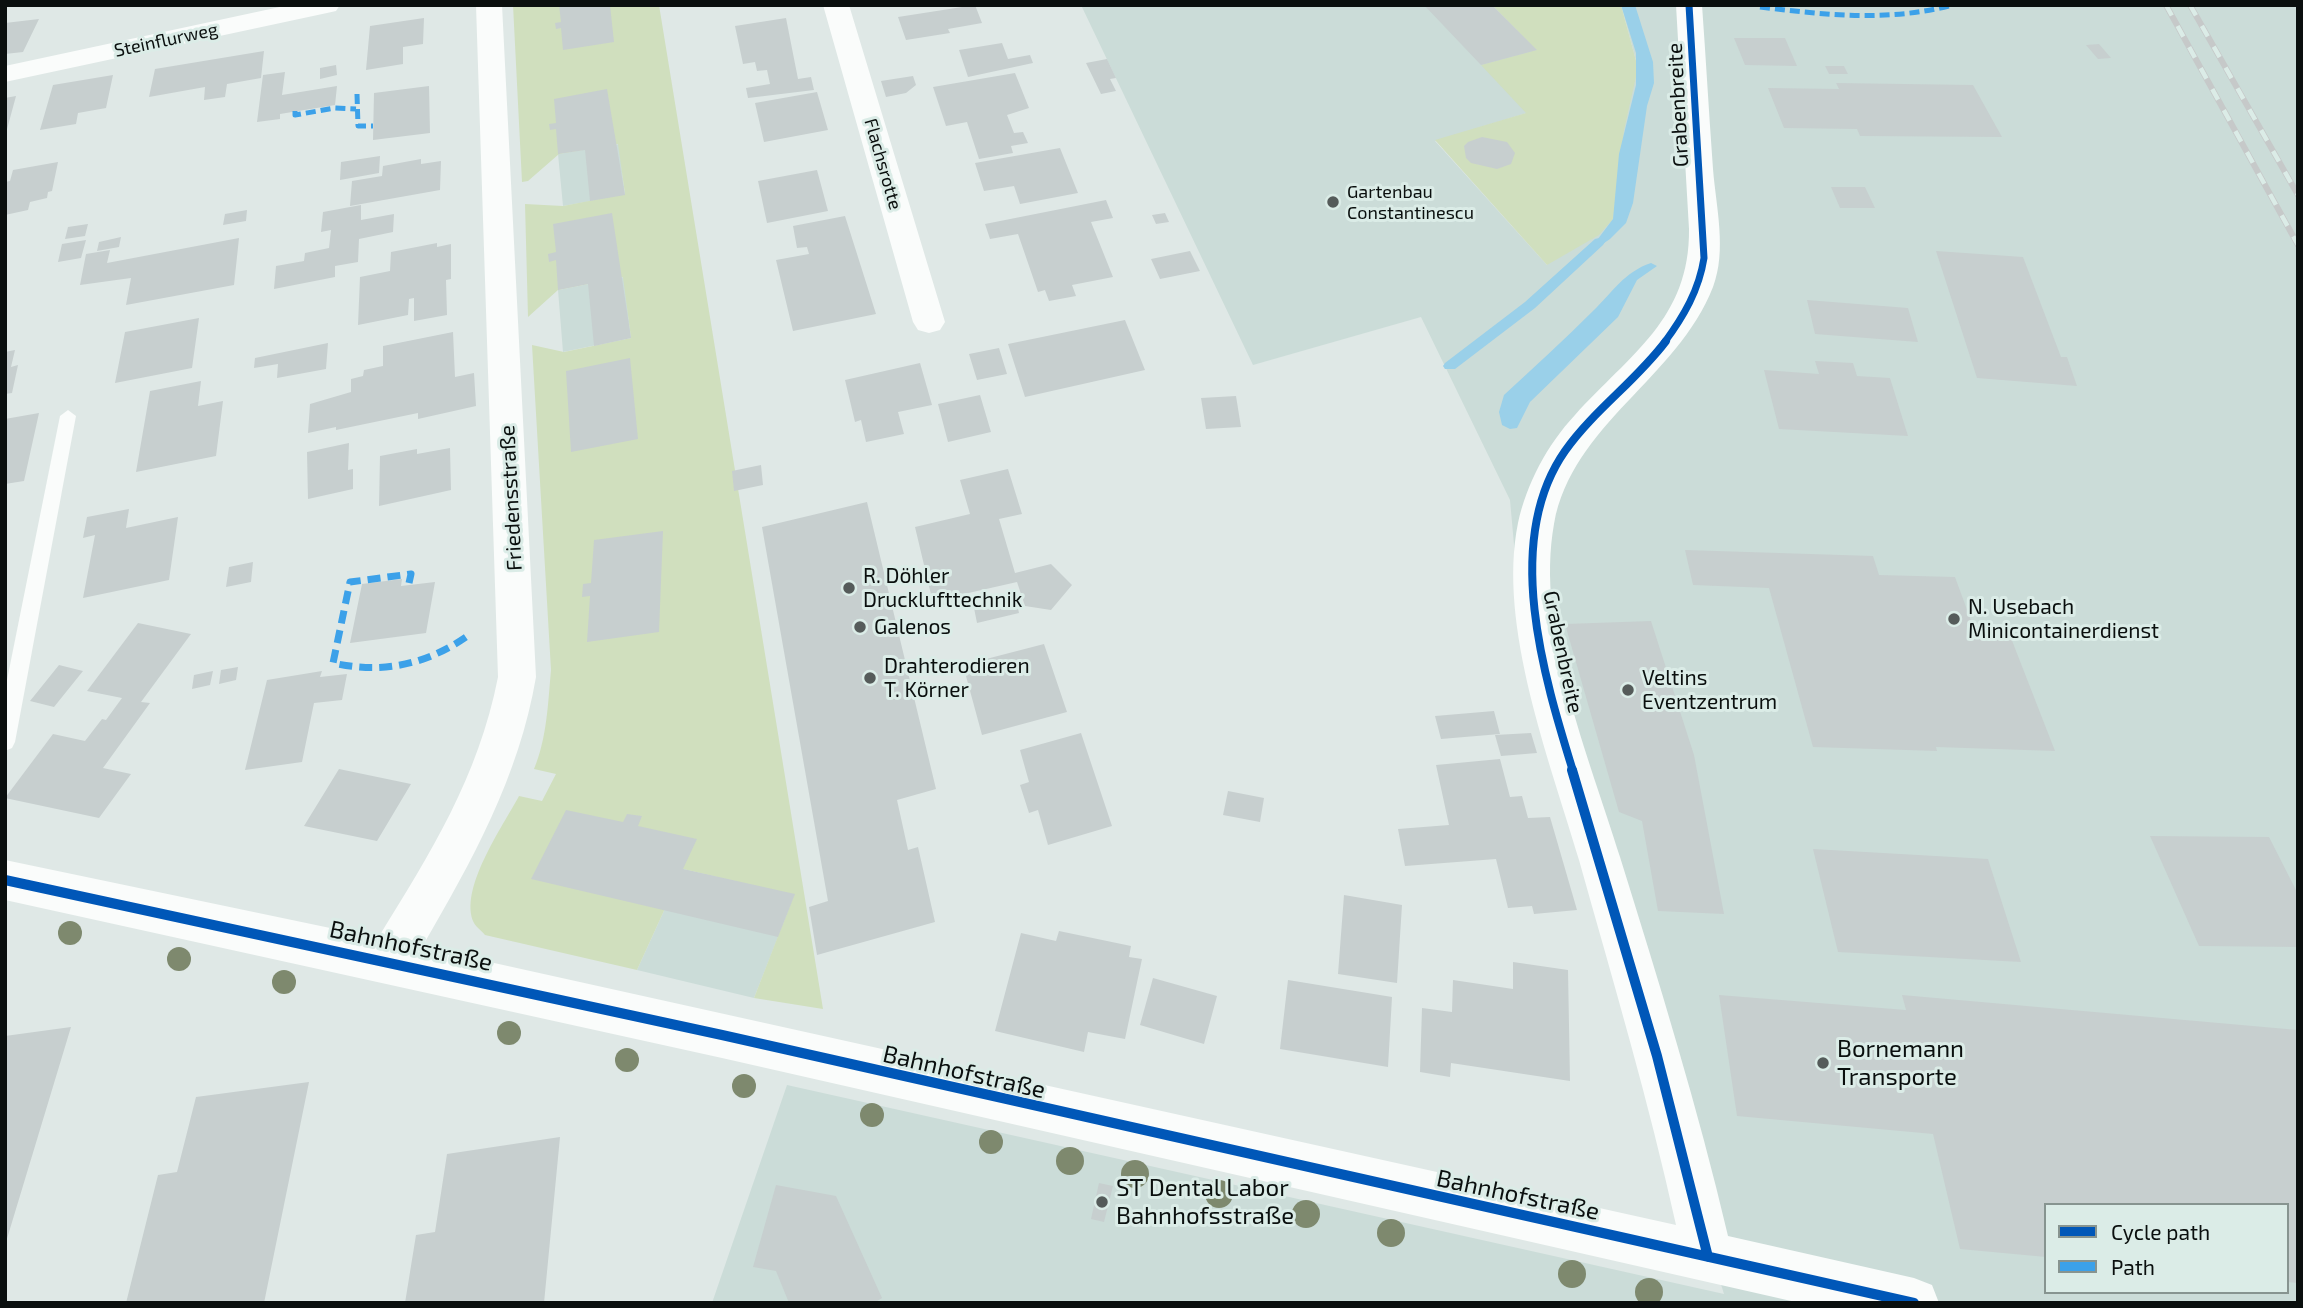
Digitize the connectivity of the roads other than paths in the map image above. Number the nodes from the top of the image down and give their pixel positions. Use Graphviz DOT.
graph roads {
  1 [pos="327,5"];
  2 [pos="489,5"];
  3 [pos="836,5"];
  4 [pos="1689,5"];
  5 [pos="5,74"];
  6 [pos="929,322"];
  7 [pos="68,416"];
  8 [pos="5,741"];
  9 [pos="5,880"];
  10 [pos="390,960"];
  11 [pos="1708,1257"];
  12 [pos="1914,1303"];
  1 -- 5 [label="street, Steinflurweg"];
  2 -- 10 [label="street, Friedensstraße"];
  3 -- 6 [label="street, Flachsrotte"];
  4 -- 11 [label="street, Grabenbreite"];
  7 -- 8 [label="lane"];
  9 -- 10 [label="street, Bahnhofstraße"];
  10 -- 11 [label="street, Bahnhofstraße"];
  11 -- 12 [label="street, Bahnhofstraße"];
}
